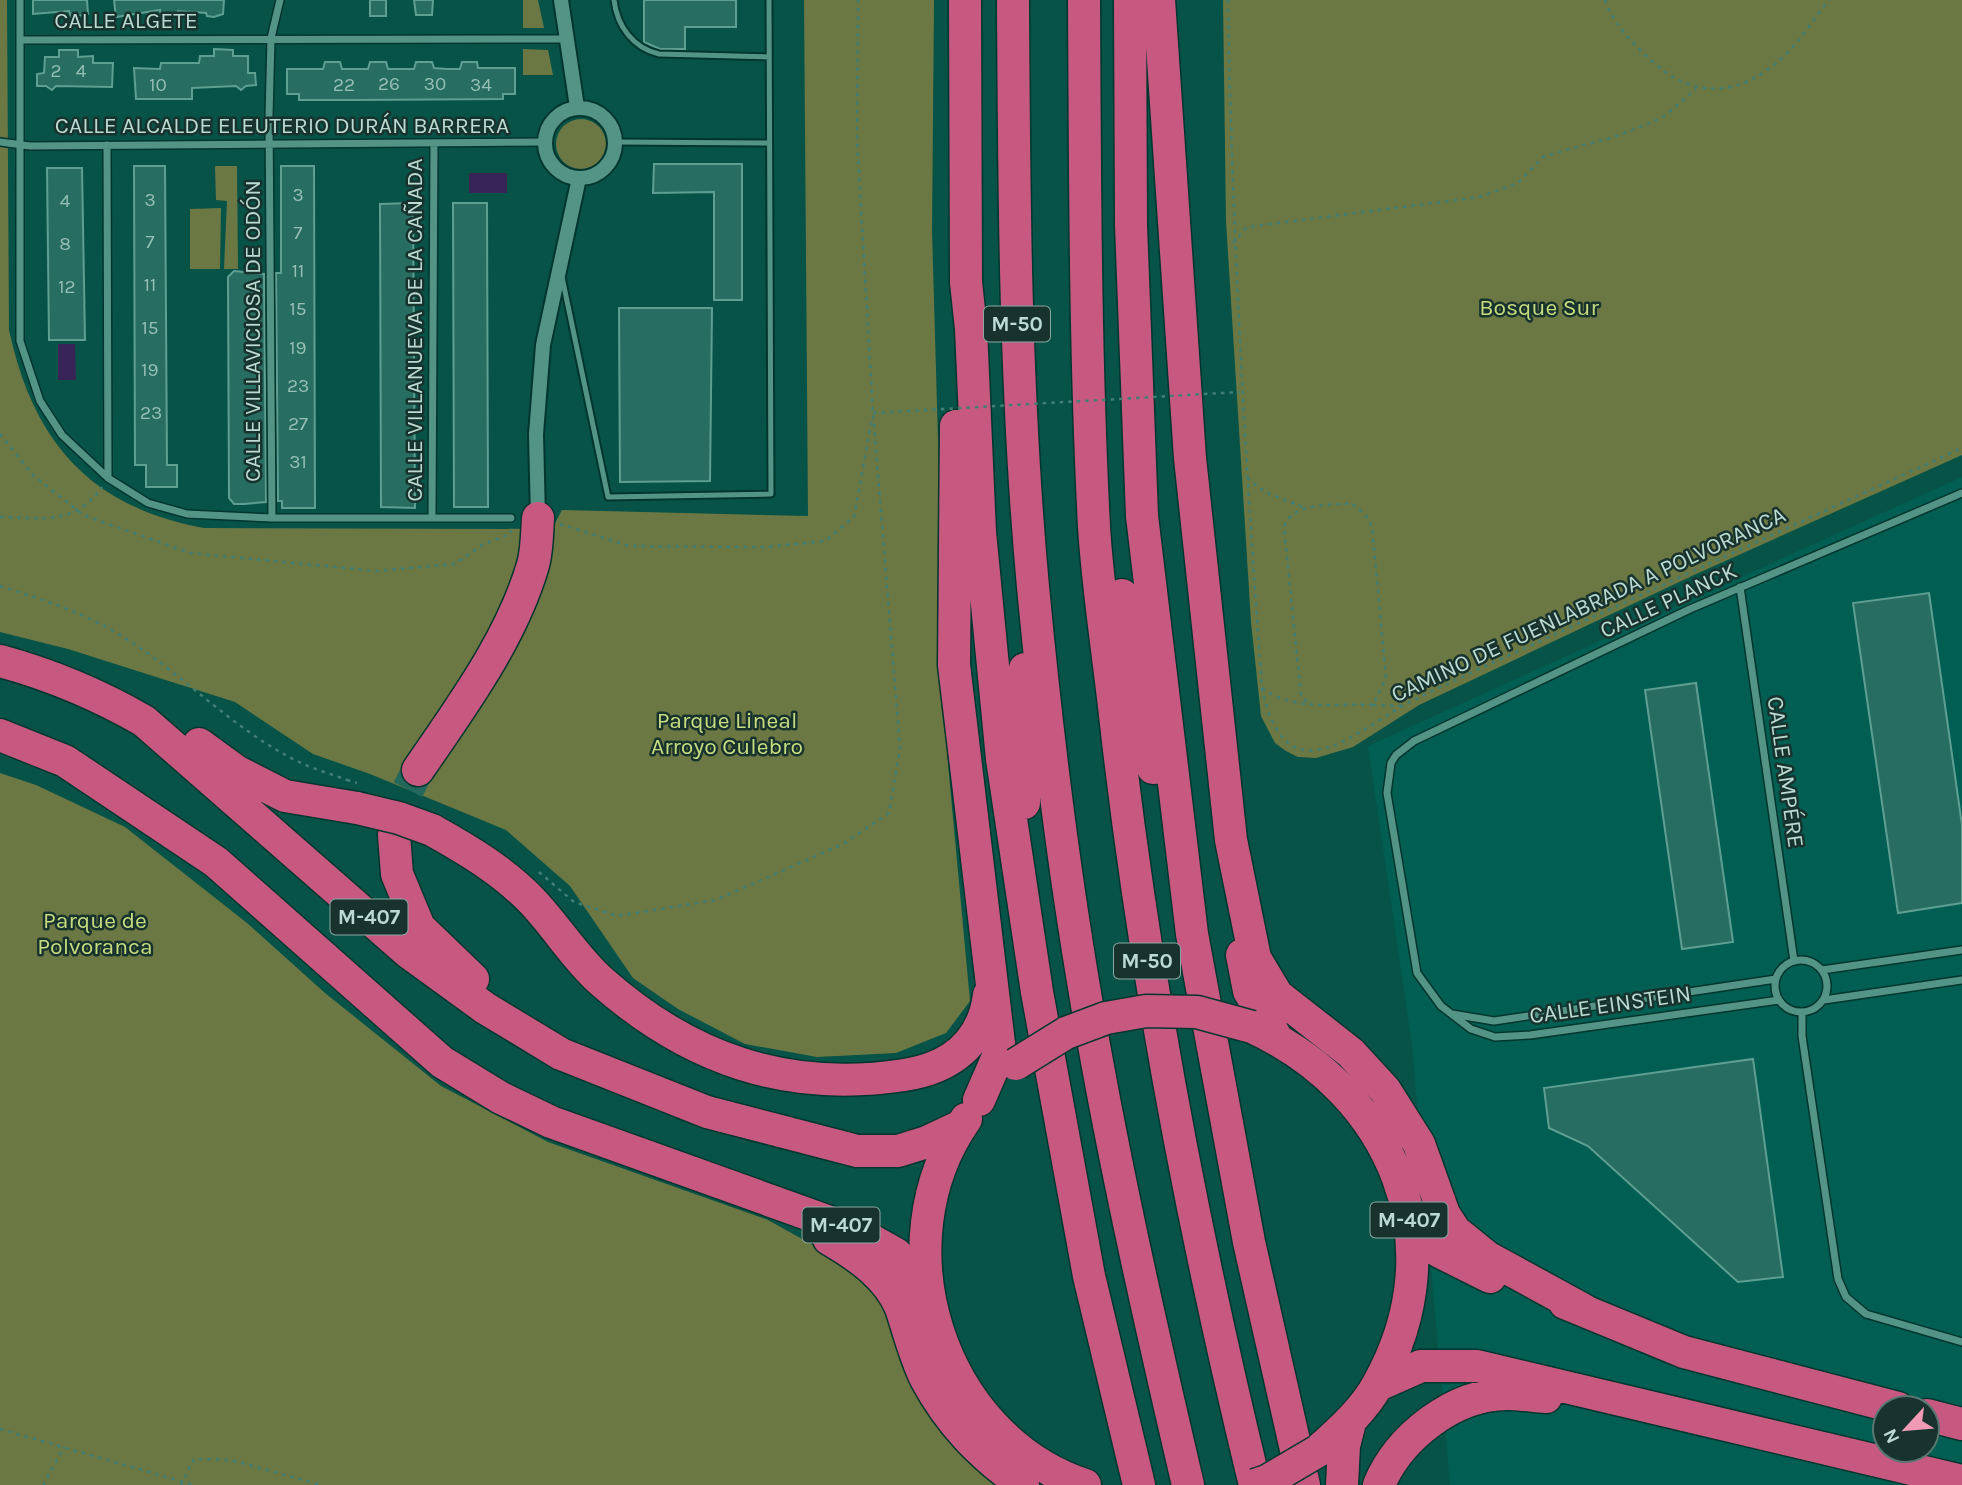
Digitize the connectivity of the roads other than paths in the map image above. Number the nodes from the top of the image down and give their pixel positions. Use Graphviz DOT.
graph roads {
  1 [pos="20,0"];
  2 [pos="279,0"];
  3 [pos="561,0"];
  4 [pos="614,0"];
  5 [pos="769,0"];
  6 [pos="965,0"];
  7 [pos="1013,0"];
  8 [pos="1084,0"];
  9 [pos="1130,0"];
  10 [pos="1159,0"];
  11 [pos="271,38"];
  12 [pos="569,39"];
  13 [pos="20,40"];
  14 [pos="769,57"];
  15 [pos="577,107"];
  16 [pos="0,142"];
  17 [pos="544,142"];
  18 [pos="616,142"];
  19 [pos="769,142"];
  20 [pos="435,143"];
  21 [pos="269,144"];
  22 [pos="20,145"];
  23 [pos="107,145"];
  24 [pos="579,178"];
  25 [pos="561,268"];
  26 [pos="966,282"];
  27 [pos="1092,429"];
  28 [pos="108,478"];
  29 [pos="1962,493"];
  30 [pos="272,518"];
  31 [pos="432,518"];
  32 [pos="525,518"];
  33 [pos="1033,585"];
  34 [pos="1740,587"];
  35 [pos="0,661"];
  36 [pos="144,721"];
  37 [pos="0,735"];
  38 [pos="1396,755"];
  39 [pos="0,756"];
  40 [pos="418,771"];
  41 [pos="112,790"];
  42 [pos="394,835"];
  43 [pos="1231,840"];
  44 [pos="1192,934"];
  45 [pos="1962,950"];
  46 [pos="1794,961"];
  47 [pos="1822,970"];
  48 [pos="992,973"];
  49 [pos="1776,979"];
  50 [pos="1962,980"];
  51 [pos="1037,992"];
  52 [pos="1779,1000"];
  53 [pos="1824,1000"];
  54 [pos="1802,1012"];
  55 [pos="1452,1014"];
  56 [pos="1265,1033"];
  57 [pos="619,1076"];
  58 [pos="979,1100"];
  59 [pos="961,1126"];
  60 [pos="740,1187"];
  61 [pos="1410,1225"];
  62 [pos="927,1288"];
  63 [pos="1584,1310"];
  64 [pos="1962,1342"];
  65 [pos="1378,1385"];
  66 [pos="1871,1401"];
  67 [pos="1641,1403"];
  68 [pos="1941,1419"];
  69 [pos="1350,1422"];
  70 [pos="1962,1424"];
  71 [pos="1962,1481"];
  72 [pos="1078,1484"];
  73 [pos="1023,1485"];
  74 [pos="1139,1485"];
  75 [pos="1188,1485"];
  76 [pos="1255,1485"];
  77 [pos="1304,1485"];
  78 [pos="1342,1485"];
  79 [pos="1379,1485"];
  1 -- 13 [label="street"];
  2 -- 11 [label="street, CALLE VILLAVICIOSA DE ODÓN"];
  3 -- 12 [label="street"];
  4 -- 14 [label="lane"];
  5 -- 14 [label="lane"];
  6 -- 26 [label="highway"];
  7 -- 33 [label="highway, M-50"];
  8 -- 27 [label="highway, M-50"];
  9 -- 44 [label="highway"];
  10 -- 43 [label="highway"];
  11 -- 12 [label="street, CALLE ALGETE"];
  11 -- 13 [label="street, CALLE ALGETE"];
  11 -- 21 [label="street, CALLE VILLAVICIOSA DE ODÓN"];
  12 -- 15 [label="street"];
  13 -- 22 [label="street"];
  14 -- 19 [label="lane"];
  15 -- 17 [label="street"];
  15 -- 18 [label="street"];
  16 -- 22 [label="street, CALLE ALCALDE ELEUTERIO DURÁN BARRERA"];
  17 -- 20 [label="street, CALLE ALCALDE ELEUTERIO DURÁN BARRERA"];
  17 -- 24 [label="street"];
  18 -- 19 [label="lane"];
  18 -- 24 [label="street"];
  19 -- 25 [label="lane"];
  20 -- 21 [label="street, CALLE ALCALDE ELEUTERIO DURÁN BARRERA"];
  20 -- 31 [label="street, CALLE VILLANUEVA DE LA CAÑADA"];
  21 -- 23 [label="street, CALLE ALCALDE ELEUTERIO DURÁN BARRERA"];
  21 -- 30 [label="street, CALLE VILLAVICIOSA DE ODÓN"];
  22 -- 23 [label="street, CALLE ALCALDE ELEUTERIO DURÁN BARRERA"];
  22 -- 28 [label="street"];
  23 -- 28 [label="street"];
  24 -- 25 [label="street"];
  25 -- 32 [label="street"];
  26 -- 48 [label="highway"];
  26 -- 51 [label="highway"];
  27 -- 44 [label="highway"];
  27 -- 76 [label="highway, M-50"];
  28 -- 30 [label="street"];
  29 -- 34 [label="street, CALLE PLANCK"];
  30 -- 31 [label="street"];
  31 -- 32 [label="street"];
  32 -- 40 [label="highway"];
  33 -- 51 [label="highway"];
  33 -- 75 [label="highway, M-50"];
  34 -- 38 [label="street, CALLE PLANCK"];
  34 -- 46 [label="street, CALLE AMPÉRE"];
  35 -- 36 [label="highway, M-407"];
  36 -- 48 [label="highway, bridge"];
  36 -- 57 [label="highway, M-407"];
  37 -- 41 [label="highway, M-407"];
  38 -- 55 [label="street, CALLE EINSTEIN"];
  39 -- 41 [label="highway, M-407"];
  41 -- 60 [label="highway, M-407"];
  42 -- 57 [label="highway"];
  43 -- 56 [label="highway"];
  43 -- 63 [label="highway"];
  44 -- 77 [label="highway"];
  45 -- 47 [label="street"];
  46 -- 47 [label="street"];
  46 -- 49 [label="street"];
  47 -- 53 [label="street"];
  48 -- 58 [label="highway"];
  49 -- 52 [label="street"];
  49 -- 55 [label="street, CALLE EINSTEIN"];
  50 -- 53 [label="street"];
  51 -- 74 [label="highway"];
  52 -- 54 [label="street"];
  52 -- 55 [label="street, CALLE EINSTEIN"];
  53 -- 54 [label="street"];
  54 -- 64 [label="street"];
  56 -- 58 [label="highway, M-407, bridge"];
  56 -- 61 [label="highway, M-407"];
  57 -- 59 [label="highway, M-407"];
  58 -- 59 [label="highway, M-407"];
  59 -- 62 [label="highway, M-407"];
  60 -- 62 [label="highway, M-407"];
  60 -- 73 [label="highway"];
  61 -- 63 [label="highway, M-407"];
  61 -- 65 [label="highway, M-407"];
  62 -- 72 [label="highway, M-407"];
  63 -- 66 [label="highway, M-407"];
  65 -- 67 [label="highway, M-407"];
  65 -- 69 [label="highway, M-407"];
  67 -- 71 [label="highway, M-407"];
  67 -- 79 [label="highway"];
  68 -- 70 [label="highway"];
  69 -- 76 [label="highway, M-407, bridge"];
  69 -- 78 [label="highway"];
}
